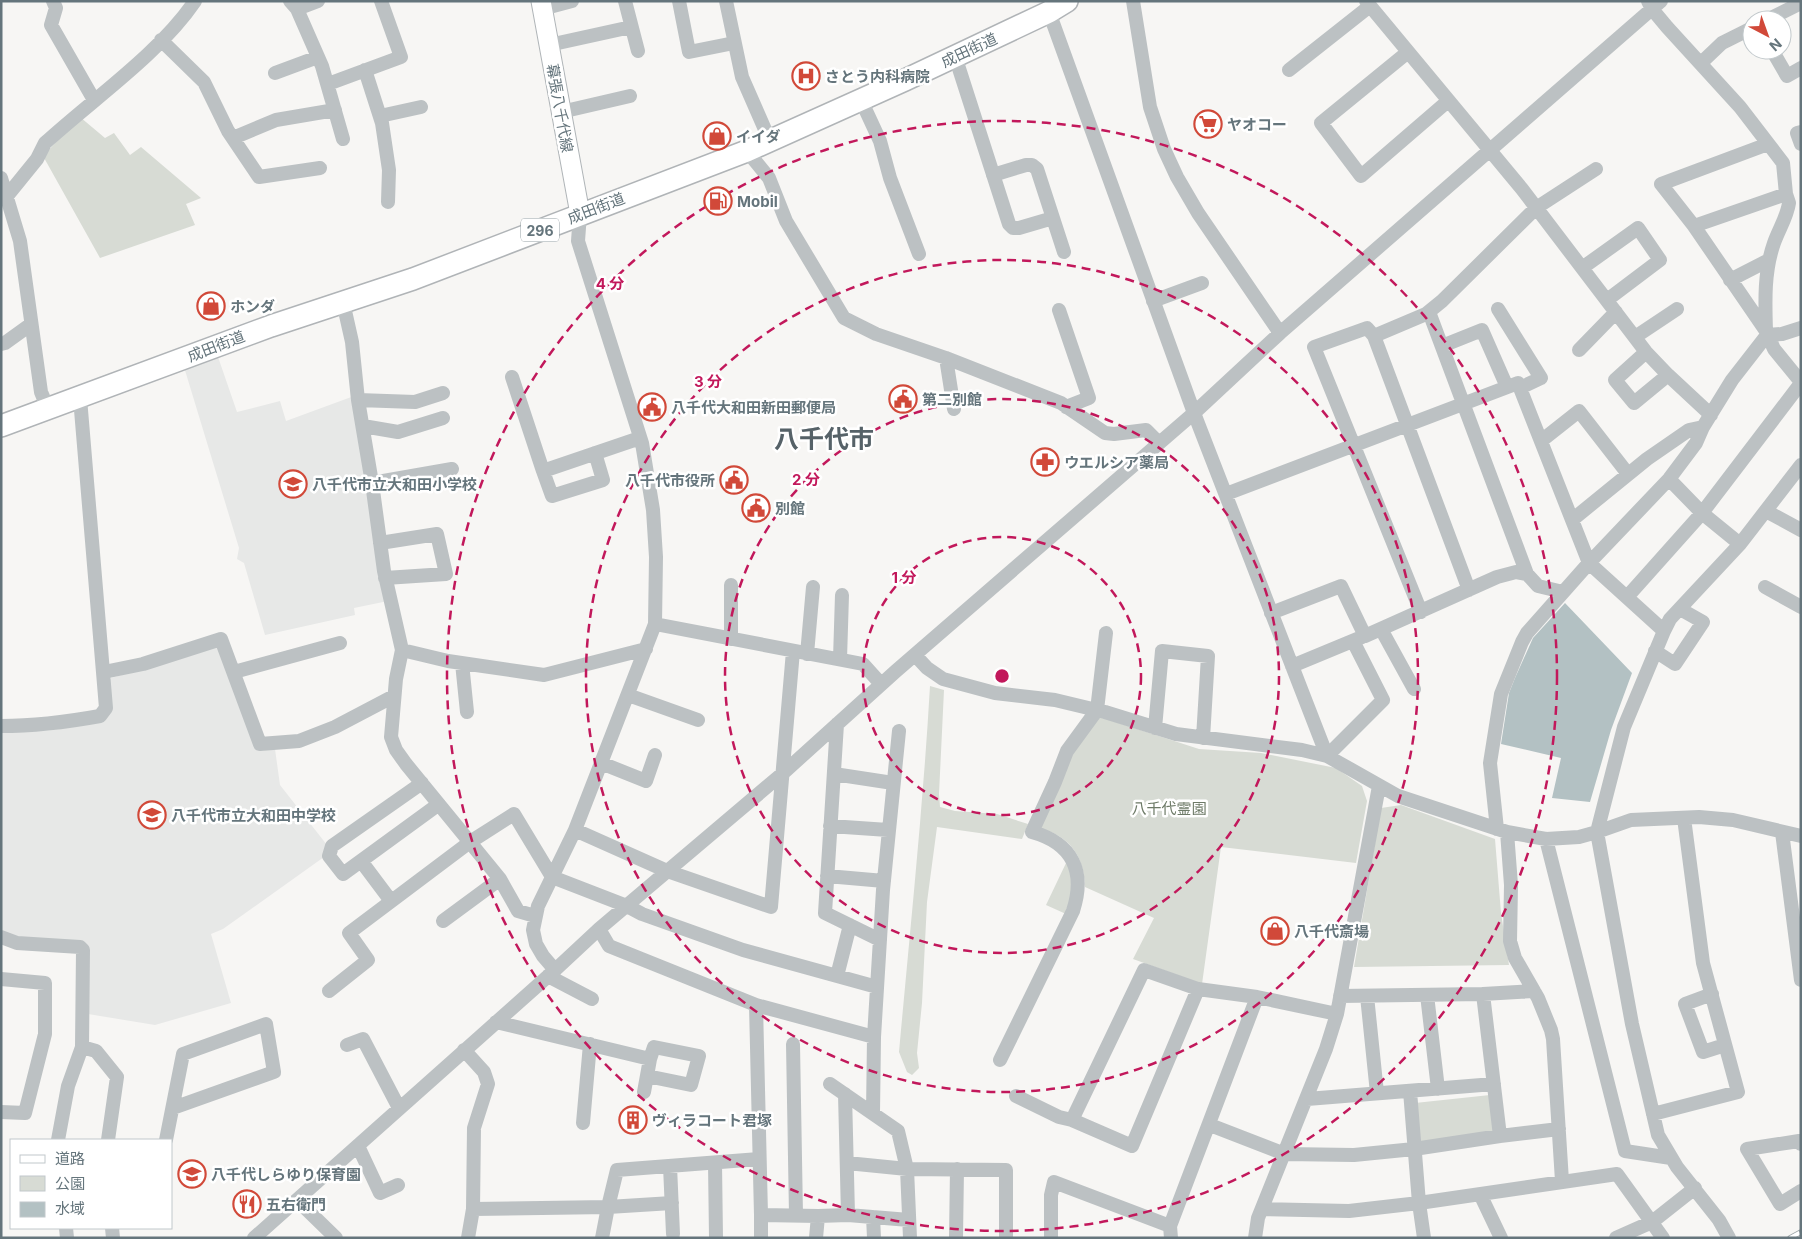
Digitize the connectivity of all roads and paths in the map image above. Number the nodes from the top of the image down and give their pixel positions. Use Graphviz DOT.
graph roads {
  1 [pos="195,1"];
  2 [pos="318,1"];
  3 [pos="380,1"];
  4 [pos="572,1"];
  5 [pos="625,1"];
  6 [pos="679,1"];
  7 [pos="726,1"];
  8 [pos="1133,1"];
  9 [pos="1368,3"];
  10 [pos="1801,3"];
  11 [pos="58,4"];
  12 [pos="1653,4"];
  13 [pos="294,5"];
  14 [pos="542,5"];
  15 [pos="1058,7"];
  16 [pos="1787,10"];
  17 [pos="632,27"];
  18 [pos="1742,33"];
  19 [pos="161,40"];
  20 [pos="734,43"];
  21 [pos="549,45"];
  22 [pos="638,51"];
  23 [pos="1408,52"];
  24 [pos="955,56"];
  25 [pos="318,57"];
  26 [pos="1778,60"];
  27 [pos="1701,63"];
  28 [pos="1801,68"];
  29 [pos="365,70"];
  30 [pos="1289,70"];
  31 [pos="276,74"];
  32 [pos="328,84"];
  33 [pos="630,96"];
  34 [pos="94,100"];
  35 [pos="861,100"];
  36 [pos="1448,101"];
  37 [pos="421,108"];
  38 [pos="335,110"];
  39 [pos="561,112"];
  40 [pos="380,116"];
  41 [pos="1801,132"];
  42 [pos="233,138"];
  43 [pos="343,139"];
  44 [pos="770,141"];
  45 [pos="1768,144"];
  46 [pos="1801,144"];
  47 [pos="747,151"];
  48 [pos="1490,152"];
  49 [pos="320,168"];
  50 [pos="1596,169"];
  51 [pos="993,176"];
  52 [pos="1,178"];
  53 [pos="7,196"];
  54 [pos="1792,199"];
  55 [pos="388,202"];
  56 [pos="1536,208"];
  57 [pos="580,214"];
  58 [pos="1052,218"];
  59 [pos="1694,226"];
  60 [pos="1064,252"];
  61 [pos="919,254"];
  62 [pos="1769,260"];
  63 [pos="1582,268"];
  64 [pos="1730,280"];
  65 [pos="1202,283"];
  66 [pos="1607,300"];
  67 [pos="1153,301"];
  68 [pos="343,302"];
  69 [pos="1498,308"];
  70 [pos="1677,309"];
  71 [pos="1058,310"];
  72 [pos="1429,312"];
  73 [pos="1616,312"];
  74 [pos="30,326"];
  75 [pos="1801,328"];
  76 [pos="1280,333"];
  77 [pos="1766,333"];
  78 [pos="1374,336"];
  79 [pos="1635,337"];
  80 [pos="1,344"];
  81 [pos="1442,346"];
  82 [pos="1578,350"];
  83 [pos="1646,352"];
  84 [pos="946,358"];
  85 [pos="1668,375"];
  86 [pos="512,376"];
  87 [pos="1801,382"];
  88 [pos="1514,388"];
  89 [pos="443,393"];
  90 [pos="80,398"];
  91 [pos="358,400"];
  92 [pos="1464,403"];
  93 [pos="1066,406"];
  94 [pos="48,409"];
  95 [pos="954,409"];
  96 [pos="1194,413"];
  97 [pos="1711,415"];
  98 [pos="443,418"];
  99 [pos="1408,424"];
  100 [pos="1,426"];
  101 [pos="362,426"];
  102 [pos="1703,427"];
  103 [pos="640,438"];
  104 [pos="1541,441"];
  105 [pos="1159,443"];
  106 [pos="1353,446"];
  107 [pos="595,453"];
  108 [pos="1801,465"];
  109 [pos="452,469"];
  110 [pos="544,472"];
  111 [pos="1628,474"];
  112 [pos="1669,479"];
  113 [pos="372,484"];
  114 [pos="1226,494"];
  115 [pos="1766,511"];
  116 [pos="1702,513"];
  117 [pos="1572,520"];
  118 [pos="1801,530"];
  119 [pos="380,543"];
  120 [pos="1740,544"];
  121 [pos="1589,564"];
  122 [pos="1527,574"];
  123 [pos="385,578"];
  124 [pos="731,585"];
  125 [pos="813,587"];
  126 [pos="1765,587"];
  127 [pos="1470,590"];
  128 [pos="1563,592"];
  129 [pos="842,595"];
  130 [pos="1627,597"];
  131 [pos="1801,607"];
  132 [pos="1680,609"];
  133 [pos="1421,612"];
  134 [pos="1272,613"];
  135 [pos="655,624"];
  136 [pos="1381,629"];
  137 [pos="1664,631"];
  138 [pos="1106,633"];
  139 [pos="1359,638"];
  140 [pos="730,639"];
  141 [pos="340,642"];
  142 [pos="646,649"];
  143 [pos="402,650"];
  144 [pos="1655,651"];
  145 [pos="800,652"];
  146 [pos="915,655"];
  147 [pos="840,660"];
  148 [pos="462,663"];
  149 [pos="1292,666"];
  150 [pos="104,672"];
  151 [pos="234,672"];
  152 [pos="881,684"];
  153 [pos="1414,689"];
  154 [pos="628,695"];
  155 [pos="394,696"];
  156 [pos="1097,710"];
  157 [pos="466,712"];
  158 [pos="698,720"];
  159 [pos="837,724"];
  160 [pos="1,726"];
  161 [pos="1155,728"];
  162 [pos="899,731"];
  163 [pos="1203,738"];
  164 [pos="655,755"];
  165 [pos="1327,756"];
  166 [pos="601,763"];
  167 [pos="782,774"];
  168 [pos="834,774"];
  169 [pos="422,783"];
  170 [pos="893,783"];
  171 [pos="1379,786"];
  172 [pos="438,804"];
  173 [pos="1684,818"];
  174 [pos="830,826"];
  175 [pos="575,830"];
  176 [pos="888,830"];
  177 [pos="1502,831"];
  178 [pos="1597,832"];
  179 [pos="1782,832"];
  180 [pos="1801,836"];
  181 [pos="1546,839"];
  182 [pos="470,842"];
  183 [pos="361,861"];
  184 [pos="667,872"];
  185 [pos="827,876"];
  186 [pos="552,878"];
  187 [pos="500,879"];
  188 [pos="884,881"];
  189 [pos="391,902"];
  190 [pos="627,906"];
  191 [pos="536,916"];
  192 [pos="443,920"];
  193 [pos="850,925"];
  194 [pos="598,930"];
  195 [pos="1,936"];
  196 [pos="880,940"];
  197 [pos="551,973"];
  198 [pos="837,976"];
  199 [pos="1,979"];
  200 [pos="1801,980"];
  201 [pos="877,987"];
  202 [pos="1198,989"];
  203 [pos="329,991"];
  204 [pos="1534,992"];
  205 [pos="1483,994"];
  206 [pos="1712,994"];
  207 [pos="1427,995"];
  208 [pos="1340,996"];
  209 [pos="1367,996"];
  210 [pos="1257,997"];
  211 [pos="592,999"];
  212 [pos="756,1005"];
  213 [pos="1336,1014"];
  214 [pos="496,1022"];
  215 [pos="874,1037"];
  216 [pos="590,1044"];
  217 [pos="793,1044"];
  218 [pos="347,1045"];
  219 [pos="1725,1045"];
  220 [pos="82,1047"];
  221 [pos="464,1050"];
  222 [pos="1000,1060"];
  223 [pos="830,1084"];
  224 [pos="1494,1084"];
  225 [pos="1438,1089"];
  226 [pos="1410,1091"];
  227 [pos="644,1092"];
  228 [pos="1378,1093"];
  229 [pos="845,1094"];
  230 [pos="1016,1096"];
  231 [pos="1307,1099"];
  232 [pos="173,1108"];
  233 [pos="399,1108"];
  234 [pos="1,1112"];
  235 [pos="873,1114"];
  236 [pos="1653,1114"];
  237 [pos="1072,1120"];
  238 [pos="584,1123"];
  239 [pos="1210,1125"];
  240 [pos="1559,1130"];
  241 [pos="1500,1136"];
  242 [pos="58,1139"];
  243 [pos="108,1139"];
  244 [pos="166,1139"];
  245 [pos="1801,1144"];
  246 [pos="358,1146"];
  247 [pos="1414,1149"];
  248 [pos="1285,1154"];
  249 [pos="1671,1158"];
  250 [pos="759,1159"];
  251 [pos="715,1163"];
  252 [pos="847,1163"];
  253 [pos="670,1166"];
  254 [pos="907,1168"];
  255 [pos="957,1169"];
  256 [pos="1562,1181"];
  257 [pos="398,1185"];
  258 [pos="1695,1188"];
  259 [pos="1801,1192"];
  260 [pos="1480,1194"];
  261 [pos="297,1200"];
  262 [pos="672,1203"];
  263 [pos="1419,1203"];
  264 [pos="608,1207"];
  265 [pos="1263,1208"];
  266 [pos="473,1209"];
  267 [pos="761,1215"];
  268 [pos="796,1215"];
  269 [pos="848,1215"];
  270 [pos="818,1216"];
  271 [pos="873,1217"];
  272 [pos="910,1220"];
  273 [pos="1652,1222"];
  274 [pos="1170,1232"];
  275 [pos="672,1236"];
  276 [pos="254,1238"];
  277 [pos="336,1238"];
  278 [pos="468,1238"];
  279 [pos="602,1238"];
  280 [pos="716,1238"];
  281 [pos="761,1238"];
  282 [pos="816,1238"];
  283 [pos="874,1238"];
  284 [pos="910,1238"];
  285 [pos="956,1238"];
  286 [pos="1006,1238"];
  287 [pos="1051,1238"];
  288 [pos="1255,1238"];
  289 [pos="1424,1238"];
  290 [pos="1501,1238"];
  291 [pos="1616,1238"];
  292 [pos="1662,1238"];
  293 [pos="1729,1238"];
  1 -- 19 [label="street"];
  2 -- 13 [label="street"];
  3 -- 29 [label="street"];
  4 -- 14 [label="street"];
  5 -- 17 [label="street"];
  6 -- 20 [label="street"];
  7 -- 20 [label="street"];
  8 -- 76 [label="street"];
  9 -- 23 [label="street"];
  9 -- 30 [label="street"];
  10 -- 16 [label="street"];
  11 -- 34 [label="street"];
  12 -- 27 [label="street"];
  12 -- 48 [label="street"];
  13 -- 25 [label="street"];
  14 -- 21 [label="main road, 幕張八千代線"];
  15 -- 24 [label="highway, 成田街道 / 296"];
  15 -- 67 [label="street"];
  17 -- 21 [label="street"];
  17 -- 22 [label="street"];
  18 -- 27 [label="street"];
  19 -- 34 [label="street"];
  19 -- 42 [label="street"];
  20 -- 44 [label="street"];
  21 -- 39 [label="main road, 幕張八千代線"];
  23 -- 36 [label="street"];
  23 -- 36 [label="street"];
  24 -- 35 [label="highway, 成田街道 / 296"];
  24 -- 51 [label="street"];
  25 -- 31 [label="street"];
  25 -- 32 [label="street"];
  26 -- 28 [label="street"];
  27 -- 45 [label="street"];
  29 -- 32 [label="street"];
  29 -- 40 [label="street"];
  32 -- 38 [label="street"];
  33 -- 39 [label="street"];
  34 -- 53 [label="street"];
  35 -- 44 [label="highway, 成田街道 / 296"];
  35 -- 61 [label="street"];
  36 -- 48 [label="street"];
  37 -- 40 [label="street"];
  38 -- 42 [label="street"];
  38 -- 43 [label="street"];
  39 -- 57 [label="main road, 幕張八千代線"];
  40 -- 55 [label="street"];
  41 -- 46 [label="street"];
  42 -- 49 [label="street"];
  44 -- 47 [label="highway, 成田街道 / 296"];
  45 -- 54 [label="street"];
  45 -- 59 [label="street"];
  47 -- 57 [label="highway, 成田街道 / 296"];
  47 -- 84 [label="street"];
  48 -- 56 [label="street"];
  48 -- 76 [label="street"];
  50 -- 56 [label="street"];
  51 -- 58 [label="street"];
  51 -- 58 [label="street"];
  52 -- 53 [label="street"];
  53 -- 74 [label="street"];
  54 -- 59 [label="street"];
  54 -- 62 [label="street"];
  56 -- 63 [label="street"];
  56 -- 72 [label="street"];
  57 -- 68 [label="highway, 成田街道 / 296"];
  57 -- 103 [label="street"];
  58 -- 60 [label="street"];
  59 -- 64 [label="street"];
  62 -- 64 [label="street"];
  62 -- 77 [label="street"];
  63 -- 66 [label="street"];
  63 -- 66 [label="street"];
  64 -- 77 [label="street"];
  65 -- 67 [label="street"];
  66 -- 73 [label="street"];
  67 -- 96 [label="street"];
  68 -- 90 [label="highway, 成田街道 / 296"];
  68 -- 91 [label="street"];
  69 -- 88 [label="street"];
  70 -- 79 [label="street"];
  71 -- 93 [label="street"];
  72 -- 78 [label="street"];
  72 -- 81 [label="street"];
  73 -- 79 [label="street"];
  73 -- 82 [label="street"];
  74 -- 80 [label="street"];
  74 -- 94 [label="street"];
  75 -- 77 [label="street"];
  76 -- 96 [label="street"];
  77 -- 87 [label="street"];
  77 -- 97 [label="street"];
  78 -- 99 [label="street"];
  78 -- 106 [label="street"];
  79 -- 83 [label="street"];
  81 -- 88 [label="street"];
  81 -- 92 [label="street"];
  83 -- 85 [label="street"];
  83 -- 85 [label="street"];
  84 -- 93 [label="street"];
  84 -- 95 [label="street"];
  85 -- 97 [label="street"];
  86 -- 110 [label="street"];
  87 -- 116 [label="street"];
  88 -- 92 [label="street"];
  88 -- 104 [label="street"];
  89 -- 91 [label="street"];
  90 -- 94 [label="highway, 成田街道 / 296"];
  90 -- 150 [label="street"];
  91 -- 101 [label="street"];
  92 -- 99 [label="street"];
  92 -- 122 [label="street"];
  93 -- 105 [label="street"];
  94 -- 100 [label="highway, 成田街道 / 296"];
  96 -- 105 [label="street"];
  96 -- 114 [label="street"];
  97 -- 102 [label="street"];
  98 -- 101 [label="street"];
  99 -- 106 [label="street"];
  99 -- 127 [label="street"];
  101 -- 113 [label="street"];
  102 -- 111 [label="street"];
  102 -- 112 [label="street"];
  103 -- 107 [label="street"];
  103 -- 135 [label="street"];
  104 -- 111 [label="street"];
  104 -- 117 [label="street"];
  105 -- 146 [label="street"];
  106 -- 114 [label="street"];
  106 -- 133 [label="street"];
  107 -- 110 [label="street"];
  107 -- 110 [label="street"];
  108 -- 115 [label="street"];
  109 -- 113 [label="street"];
  111 -- 117 [label="street"];
  112 -- 116 [label="street"];
  112 -- 121 [label="street"];
  113 -- 119 [label="street"];
  114 -- 134 [label="street"];
  115 -- 118 [label="street"];
  115 -- 120 [label="street"];
  116 -- 120 [label="street"];
  116 -- 130 [label="street"];
  117 -- 121 [label="street"];
  119 -- 123 [label="street"];
  119 -- 123 [label="street"];
  120 -- 132 [label="street"];
  121 -- 128 [label="street"];
  121 -- 130 [label="street"];
  122 -- 127 [label="street"];
  122 -- 128 [label="street"];
  123 -- 143 [label="street"];
  124 -- 140 [label="street"];
  125 -- 145 [label="street"];
  126 -- 131 [label="street"];
  127 -- 133 [label="street"];
  128 -- 177 [label="street"];
  129 -- 147 [label="street"];
  130 -- 137 [label="street"];
  132 -- 137 [label="street"];
  132 -- 144 [label="street"];
  133 -- 136 [label="street"];
  134 -- 139 [label="street"];
  134 -- 149 [label="street"];
  135 -- 140 [label="street"];
  135 -- 142 [label="street"];
  136 -- 139 [label="street"];
  136 -- 153 [label="street"];
  137 -- 144 [label="street"];
  138 -- 156 [label="street"];
  139 -- 149 [label="street"];
  139 -- 165 [label="street"];
  140 -- 145 [label="street"];
  141 -- 151 [label="street"];
  142 -- 148 [label="street"];
  142 -- 154 [label="street"];
  143 -- 148 [label="street"];
  143 -- 155 [label="street"];
  144 -- 178 [label="street"];
  145 -- 147 [label="street"];
  145 -- 167 [label="street"];
  146 -- 152 [label="street"];
  146 -- 156 [label="street"];
  147 -- 152 [label="street"];
  148 -- 157 [label="street"];
  149 -- 165 [label="street"];
  150 -- 151 [label="street"];
  150 -- 160 [label="street"];
  151 -- 155 [label="street"];
  152 -- 159 [label="street"];
  154 -- 158 [label="street"];
  154 -- 166 [label="street"];
  155 -- 169 [label="street"];
  156 -- 161 [label="street"];
  156 -- 222 [label="street"];
  159 -- 167 [label="street"];
  159 -- 168 [label="street"];
  161 -- 163 [label="street"];
  161 -- 163 [label="street"];
  162 -- 170 [label="street"];
  163 -- 165 [label="street"];
  164 -- 166 [label="street"];
  165 -- 171 [label="street"];
  166 -- 175 [label="street"];
  167 -- 184 [label="street"];
  167 -- 184 [label="street"];
  168 -- 170 [label="street"];
  168 -- 174 [label="street"];
  169 -- 172 [label="street"];
  169 -- 183 [label="street"];
  170 -- 176 [label="street"];
  171 -- 177 [label="street"];
  171 -- 208 [label="street"];
  172 -- 182 [label="street"];
  172 -- 183 [label="street"];
  173 -- 178 [label="street"];
  173 -- 179 [label="street"];
  173 -- 206 [label="street"];
  174 -- 176 [label="street"];
  174 -- 185 [label="street"];
  175 -- 184 [label="street"];
  175 -- 186 [label="street"];
  176 -- 188 [label="street"];
  177 -- 181 [label="street"];
  177 -- 204 [label="street"];
  178 -- 181 [label="street"];
  178 -- 236 [label="street"];
  179 -- 180 [label="street"];
  179 -- 200 [label="street"];
  181 -- 249 [label="street"];
  182 -- 186 [label="street"];
  182 -- 187 [label="street"];
  182 -- 189 [label="street"];
  183 -- 189 [label="street"];
  184 -- 190 [label="street"];
  185 -- 188 [label="street"];
  185 -- 193 [label="street"];
  186 -- 190 [label="street"];
  186 -- 191 [label="street"];
  187 -- 191 [label="street"];
  187 -- 192 [label="street"];
  188 -- 196 [label="street"];
  189 -- 203 [label="street"];
  190 -- 194 [label="street"];
  190 -- 198 [label="street"];
  191 -- 197 [label="street"];
  193 -- 196 [label="street"];
  193 -- 198 [label="street"];
  194 -- 197 [label="street"];
  194 -- 212 [label="street"];
  195 -- 220 [label="street"];
  196 -- 201 [label="street"];
  197 -- 211 [label="street"];
  197 -- 214 [label="street"];
  198 -- 201 [label="street"];
  199 -- 234 [label="street"];
  201 -- 215 [label="street"];
  202 -- 210 [label="street"];
  202 -- 237 [label="street"];
  202 -- 237 [label="street"];
  204 -- 205 [label="street"];
  204 -- 240 [label="street"];
  205 -- 207 [label="street"];
  205 -- 224 [label="street"];
  206 -- 219 [label="street"];
  206 -- 219 [label="street"];
  207 -- 209 [label="street"];
  207 -- 225 [label="street"];
  208 -- 209 [label="street"];
  208 -- 213 [label="street"];
  209 -- 228 [label="street"];
  210 -- 213 [label="street"];
  210 -- 239 [label="street"];
  212 -- 215 [label="street"];
  212 -- 250 [label="street"];
  213 -- 231 [label="street"];
  214 -- 216 [label="street"];
  214 -- 221 [label="street"];
  215 -- 235 [label="street"];
  216 -- 227 [label="street"];
  216 -- 238 [label="street"];
  217 -- 268 [label="street"];
  218 -- 233 [label="street"];
  219 -- 236 [label="street"];
  220 -- 242 [label="street"];
  220 -- 243 [label="street"];
  221 -- 233 [label="street"];
  221 -- 266 [label="street"];
  223 -- 229 [label="street"];
  224 -- 225 [label="street"];
  224 -- 241 [label="street"];
  225 -- 226 [label="street"];
  226 -- 228 [label="street"];
  226 -- 247 [label="street"];
  228 -- 231 [label="street"];
  229 -- 235 [label="street"];
  229 -- 252 [label="street"];
  230 -- 237 [label="street"];
  231 -- 248 [label="street"];
  232 -- 232 [label="street"];
  232 -- 244 [label="street"];
  233 -- 246 [label="street"];
  235 -- 254 [label="street"];
  236 -- 249 [label="street"];
  239 -- 248 [label="street"];
  239 -- 274 [label="street"];
  240 -- 241 [label="street"];
  240 -- 256 [label="street"];
  241 -- 247 [label="street"];
  245 -- 259 [label="street"];
  246 -- 257 [label="street"];
  246 -- 261 [label="street"];
  247 -- 248 [label="street"];
  247 -- 263 [label="street"];
  248 -- 265 [label="street"];
  249 -- 258 [label="street"];
  250 -- 251 [label="street"];
  250 -- 267 [label="street"];
  251 -- 253 [label="street"];
  251 -- 280 [label="street"];
  252 -- 254 [label="street"];
  252 -- 269 [label="street"];
  253 -- 262 [label="street"];
  253 -- 264 [label="street"];
  254 -- 255 [label="street"];
  254 -- 272 [label="street"];
  255 -- 285 [label="street"];
  255 -- 286 [label="street"];
  256 -- 260 [label="street"];
  256 -- 273 [label="street"];
  258 -- 273 [label="street"];
  258 -- 293 [label="street"];
  260 -- 263 [label="street"];
  260 -- 290 [label="street"];
  261 -- 276 [label="street"];
  261 -- 277 [label="street"];
  262 -- 264 [label="street"];
  262 -- 275 [label="street"];
  263 -- 265 [label="street"];
  263 -- 289 [label="street"];
  264 -- 266 [label="street"];
  264 -- 279 [label="street"];
  265 -- 288 [label="street"];
  266 -- 278 [label="street"];
  267 -- 268 [label="street"];
  267 -- 281 [label="street"];
  268 -- 270 [label="street"];
  269 -- 270 [label="street"];
  269 -- 271 [label="street"];
  270 -- 282 [label="street"];
  271 -- 272 [label="street"];
  271 -- 283 [label="street"];
  272 -- 284 [label="street"];
  273 -- 291 [label="street"];
  273 -- 292 [label="street"];
  274 -- 287 [label="street"];
}
